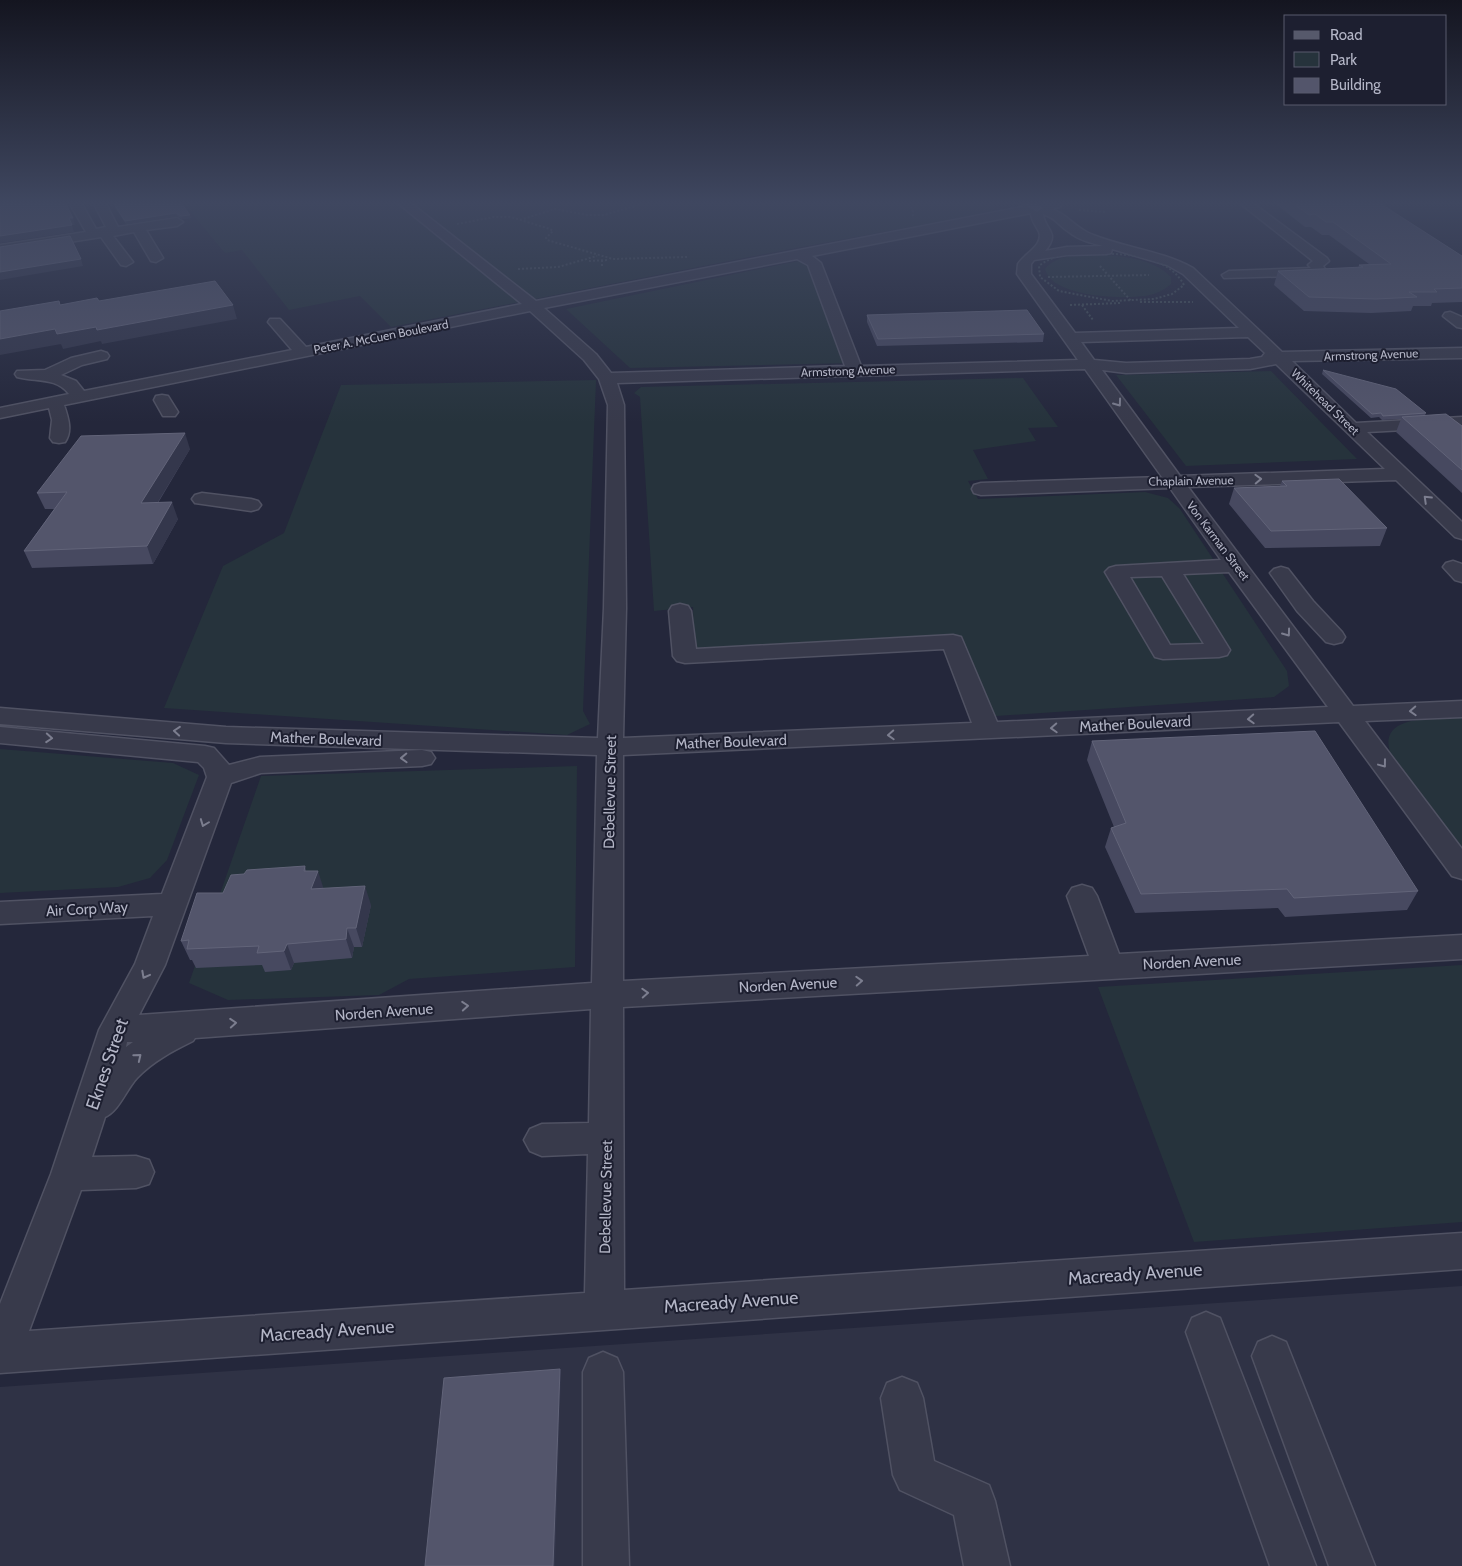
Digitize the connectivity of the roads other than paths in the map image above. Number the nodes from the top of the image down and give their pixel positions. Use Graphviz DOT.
graph roads {
  1 [pos="497,277"];
  2 [pos="680,277"];
  3 [pos="820,277"];
  4 [pos="1026,277"];
  5 [pos="1189,277"];
  6 [pos="533,306"];
  7 [pos="275,322"];
  8 [pos="1252,332"];
  9 [pos="400,333"];
  10 [pos="1070,338"];
  11 [pos="412,343"];
  12 [pos="303,353"];
  13 [pos="1462,353"];
  14 [pos="101,356"];
  15 [pos="1280,358"];
  16 [pos="1090,364"];
  17 [pos="855,371"];
  18 [pos="24,374"];
  19 [pos="48,375"];
  20 [pos="607,378"];
  21 [pos="80,397"];
  22 [pos="55,402"];
  23 [pos="0,413"];
  24 [pos="1461,420"];
  25 [pos="1352,428"];
  26 [pos="59,438"];
  27 [pos="1401,474"];
  28 [pos="1174,482"];
  29 [pos="981,489"];
  30 [pos="202,499"];
  31 [pos="251,505"];
  32 [pos="1462,532"];
  33 [pos="1235,565"];
  34 [pos="1169,569"];
  35 [pos="1280,574"];
  36 [pos="1305,606"];
  37 [pos="1268,608"];
  38 [pos="680,611"];
  39 [pos="1334,637"];
  40 [pos="1462,709"];
  41 [pos="1346,714"];
  42 [pos="0,716"];
  43 [pos="988,731"];
  44 [pos="0,735"];
  45 [pos="610,747"];
  46 [pos="220,778"];
  47 [pos="1462,869"];
  48 [pos="1082,896"];
  49 [pos="173,904"];
  50 [pos="0,913"];
  51 [pos="1462,947"];
  52 [pos="1109,967"];
  53 [pos="607,995"];
  54 [pos="198,1026"];
  55 [pos="115,1030"];
  56 [pos="607,1138"];
  57 [pos="81,1139"];
  58 [pos="542,1140"];
  59 [pos="136,1172"];
  60 [pos="69,1174"];
  61 [pos="1462,1251"];
  62 [pos="604,1311"];
  63 [pos="1206,1332"];
  64 [pos="0,1353"];
  65 [pos="1272,1356"];
  66 [pos="604,1372"];
  67 [pos="902,1398"];
  68 [pos="606,1566"];
  69 [pos="987,1566"];
  70 [pos="1293,1566"];
  71 [pos="1352,1566"];
  1 -- 6 [label="street, Debellevue Street"];
  2 -- 6 [label="street, Peter A. McCuen Boulevard"];
  3 -- 17 [label="street"];
  4 -- 10 [label="street, Von Karman Street"];
  5 -- 8 [label="street, Whitehead Street"];
  6 -- 9 [label="street, Peter A. McCuen Boulevard"];
  6 -- 20 [label="street, Debellevue Street"];
  7 -- 12 [label="street"];
  8 -- 10 [label="street"];
  8 -- 15 [label="street, Whitehead Street"];
  9 -- 11 [label="street"];
  9 -- 12 [label="street, Peter A. McCuen Boulevard"];
  10 -- 16 [label="street, Von Karman Street"];
  12 -- 21 [label="street, Peter A. McCuen Boulevard"];
  13 -- 15 [label="street, Armstrong Avenue"];
  14 -- 19 [label="street"];
  15 -- 16 [label="street, Armstrong Avenue"];
  15 -- 25 [label="street, Whitehead Street"];
  16 -- 17 [label="street, Armstrong Avenue"];
  16 -- 28 [label="street, Von Karman Street, one-way"];
  17 -- 20 [label="street, Armstrong Avenue"];
  18 -- 19 [label="street"];
  19 -- 21 [label="street"];
  20 -- 45 [label="street, Debellevue Street"];
  21 -- 22 [label="street, Peter A. McCuen Boulevard"];
  22 -- 23 [label="street, Peter A. McCuen Boulevard"];
  22 -- 26 [label="street"];
  24 -- 25 [label="street"];
  25 -- 27 [label="street, Whitehead Street"];
  28 -- 27 [label="street, Chaplain Avenue, one-way"];
  32 -- 27 [label="street, Whitehead Street, one-way"];
  28 -- 29 [label="street, Chaplain Avenue"];
  28 -- 33 [label="street, Von Karman Street"];
  30 -- 31 [label="street"];
  33 -- 34 [label="street"];
  33 -- 37 [label="street, Von Karman Street"];
  34 -- 34 [label="street"];
  35 -- 36 [label="street"];
  36 -- 37 [label="street"];
  36 -- 39 [label="street"];
  37 -- 41 [label="street, Von Karman Street, one-way"];
  38 -- 43 [label="lane"];
  40 -- 41 [label="street, Mather Boulevard, one-way"];
  41 -- 43 [label="street, Mather Boulevard, one-way"];
  41 -- 47 [label="street, Von Karman Street, one-way"];
  45 -- 42 [label="street, Mather Boulevard, one-way"];
  43 -- 45 [label="street, Mather Boulevard, one-way"];
  44 -- 46 [label="street, one-way"];
  45 -- 46 [label="street, one-way"];
  45 -- 53 [label="street, Debellevue Street"];
  46 -- 49 [label="street, Eknes Street, one-way"];
  48 -- 52 [label="street"];
  49 -- 50 [label="street, Air Corp Way"];
  49 -- 55 [label="street, Eknes Street, one-way"];
  51 -- 52 [label="street, Norden Avenue"];
  53 -- 52 [label="street, Norden Avenue, one-way"];
  54 -- 53 [label="street, Norden Avenue, one-way"];
  53 -- 56 [label="street, Debellevue Street"];
  54 -- 55 [label="street, Norden Avenue"];
  57 -- 54 [label="street, one-way"];
  55 -- 57 [label="street, Eknes Street"];
  56 -- 58 [label="street"];
  56 -- 62 [label="street, Debellevue Street"];
  57 -- 60 [label="street, Eknes Street"];
  59 -- 60 [label="street"];
  60 -- 64 [label="street, Eknes Street"];
  61 -- 62 [label="street, Macready Avenue"];
  62 -- 64 [label="street, Macready Avenue"];
  63 -- 70 [label="street"];
  65 -- 71 [label="street"];
  66 -- 68 [label="street"];
  67 -- 69 [label="street"];
}
